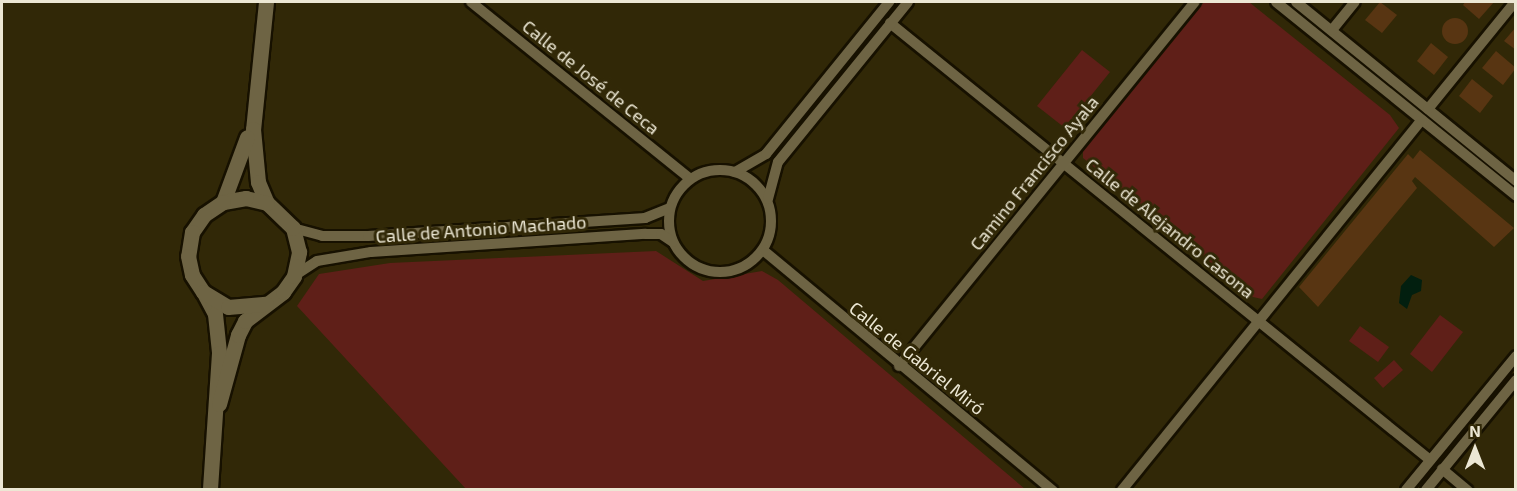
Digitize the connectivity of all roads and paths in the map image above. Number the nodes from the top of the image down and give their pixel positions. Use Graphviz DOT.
graph roads {
  1 [pos="266,2"];
  2 [pos="471,2"];
  3 [pos="889,2"];
  4 [pos="908,2"];
  5 [pos="1195,2"];
  6 [pos="1276,2"];
  7 [pos="1296,2"];
  8 [pos="1355,2"];
  9 [pos="1515,2"];
  10 [pos="890,23"];
  11 [pos="1332,30"];
  12 [pos="255,96"];
  13 [pos="1428,109"];
  14 [pos="1422,120"];
  15 [pos="1064,163"];
  16 [pos="735,172"];
  17 [pos="690,179"];
  18 [pos="1515,181"];
  19 [pos="1515,196"];
  20 [pos="223,202"];
  21 [pos="768,202"];
  22 [pos="267,203"];
  23 [pos="670,208"];
  24 [pos="293,228"];
  25 [pos="673,242"];
  26 [pos="763,250"];
  27 [pos="294,276"];
  28 [pos="203,292"];
  29 [pos="266,304"];
  30 [pos="1258,321"];
  31 [pos="1515,356"];
  32 [pos="899,366"];
  33 [pos="1515,380"];
  34 [pos="219,404"];
  35 [pos="1430,460"];
  36 [pos="1442,469"];
  37 [pos="210,489"];
  38 [pos="1052,489"];
  39 [pos="1122,489"];
  40 [pos="1406,489"];
  41 [pos="1426,489"];
  42 [pos="1467,489"];
  1 -- 12 [label="main road"];
  2 -- 17 [label="street, Calle de José de Ceca"];
  3 -- 16 [label="street"];
  4 -- 10 [label="street"];
  5 -- 15 [label="street, Camino Francisco Ayala"];
  6 -- 14 [label="street"];
  7 -- 11 [label="street"];
  8 -- 11 [label="street"];
  9 -- 13 [label="street"];
  10 -- 15 [label="street, Calle de Alejandro Casona"];
  10 -- 21 [label="street"];
  11 -- 13 [label="street"];
  12 -- 20 [label="main road"];
  12 -- 22 [label="main road"];
  13 -- 18 [label="street"];
  14 -- 19 [label="street"];
  14 -- 30 [label="street"];
  15 -- 30 [label="street, Calle de Alejandro Casona"];
  15 -- 32 [label="street, Camino Francisco Ayala"];
  16 -- 17 [label="street"];
  16 -- 21 [label="street"];
  17 -- 23 [label="street"];
  20 -- 22 [label="main road"];
  20 -- 28 [label="main road"];
  21 -- 26 [label="street"];
  22 -- 24 [label="main road"];
  23 -- 24 [label="street, Calle de Antonio Machado"];
  23 -- 25 [label="street"];
  24 -- 27 [label="main road"];
  25 -- 26 [label="street"];
  25 -- 27 [label="street, Calle de Antonio Machado"];
  26 -- 32 [label="street, Calle de Gabriel Miró"];
  27 -- 29 [label="main road"];
  28 -- 29 [label="main road"];
  28 -- 34 [label="main road"];
  29 -- 34 [label="main road"];
  30 -- 35 [label="street, Calle de Alejandro Casona"];
  30 -- 39 [label="street"];
  31 -- 35 [label="street"];
  32 -- 38 [label="street, Calle de Gabriel Miró"];
  33 -- 36 [label="street"];
  34 -- 37 [label="main road"];
  35 -- 40 [label="street"];
  36 -- 41 [label="street"];
  36 -- 42 [label="street"];
}
